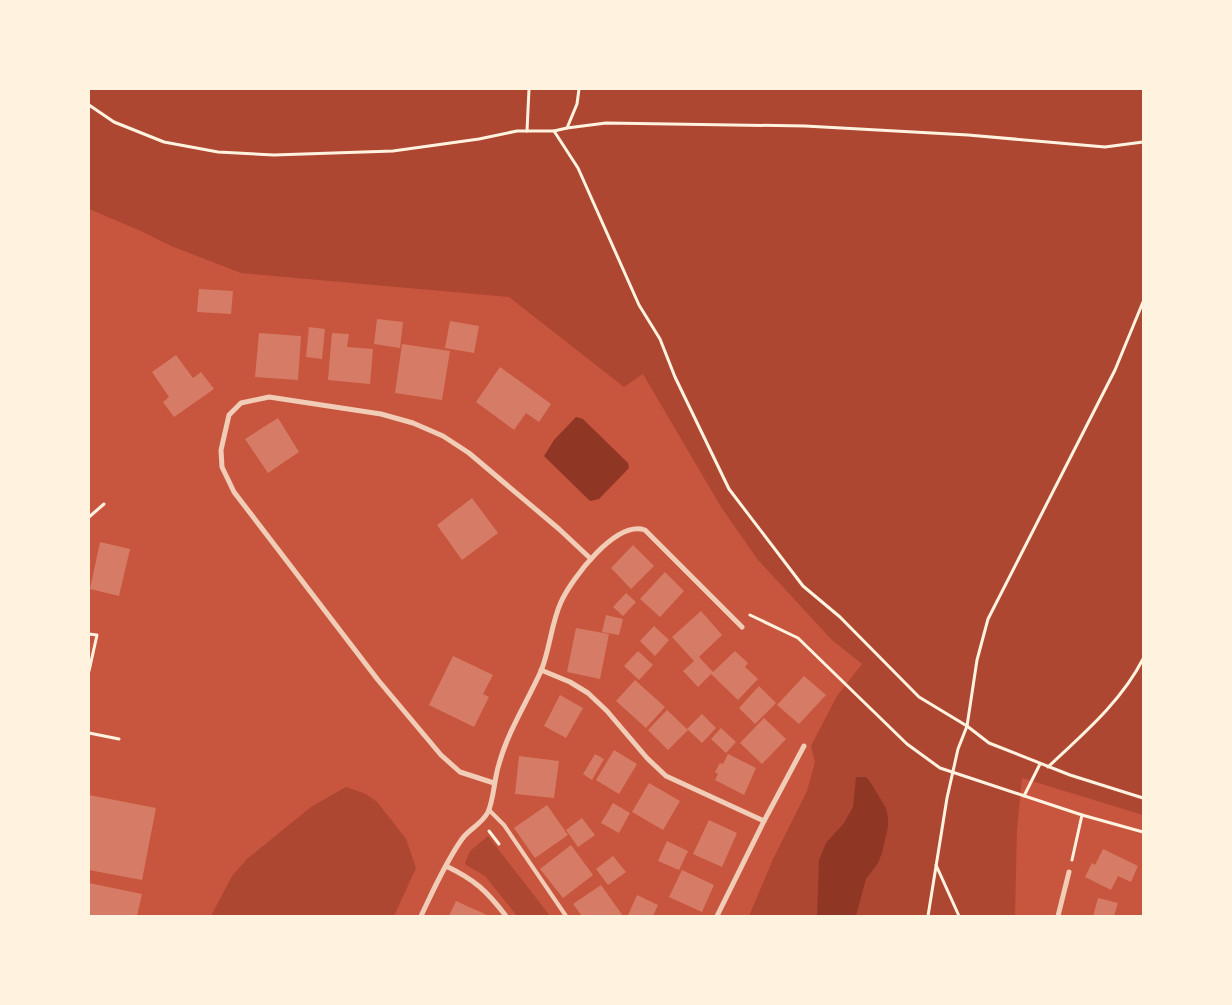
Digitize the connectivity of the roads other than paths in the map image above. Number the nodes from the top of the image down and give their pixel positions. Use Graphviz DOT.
graph roads {
  1 [pos="591,559"];
  2 [pos="742,627"];
  3 [pos="541,670"];
  4 [pos="804,746"];
  5 [pos="494,783"];
  6 [pos="489,810"];
  7 [pos="764,821"];
  8 [pos="446,866"];
  9 [pos="1069,872"];
  10 [pos="420,916"];
  11 [pos="506,916"];
  12 [pos="566,916"];
  13 [pos="717,916"];
  14 [pos="1058,916"];
  1 -- 2 [label="street"];
  1 -- 3 [label="street"];
  1 -- 5 [label="street"];
  3 -- 5 [label="street"];
  3 -- 7 [label="street"];
  4 -- 7 [label="street"];
  5 -- 6 [label="street"];
  6 -- 8 [label="street"];
  6 -- 12 [label="lane"];
  7 -- 13 [label="street"];
  8 -- 10 [label="street"];
  8 -- 11 [label="street"];
  9 -- 14 [label="street"];
}
